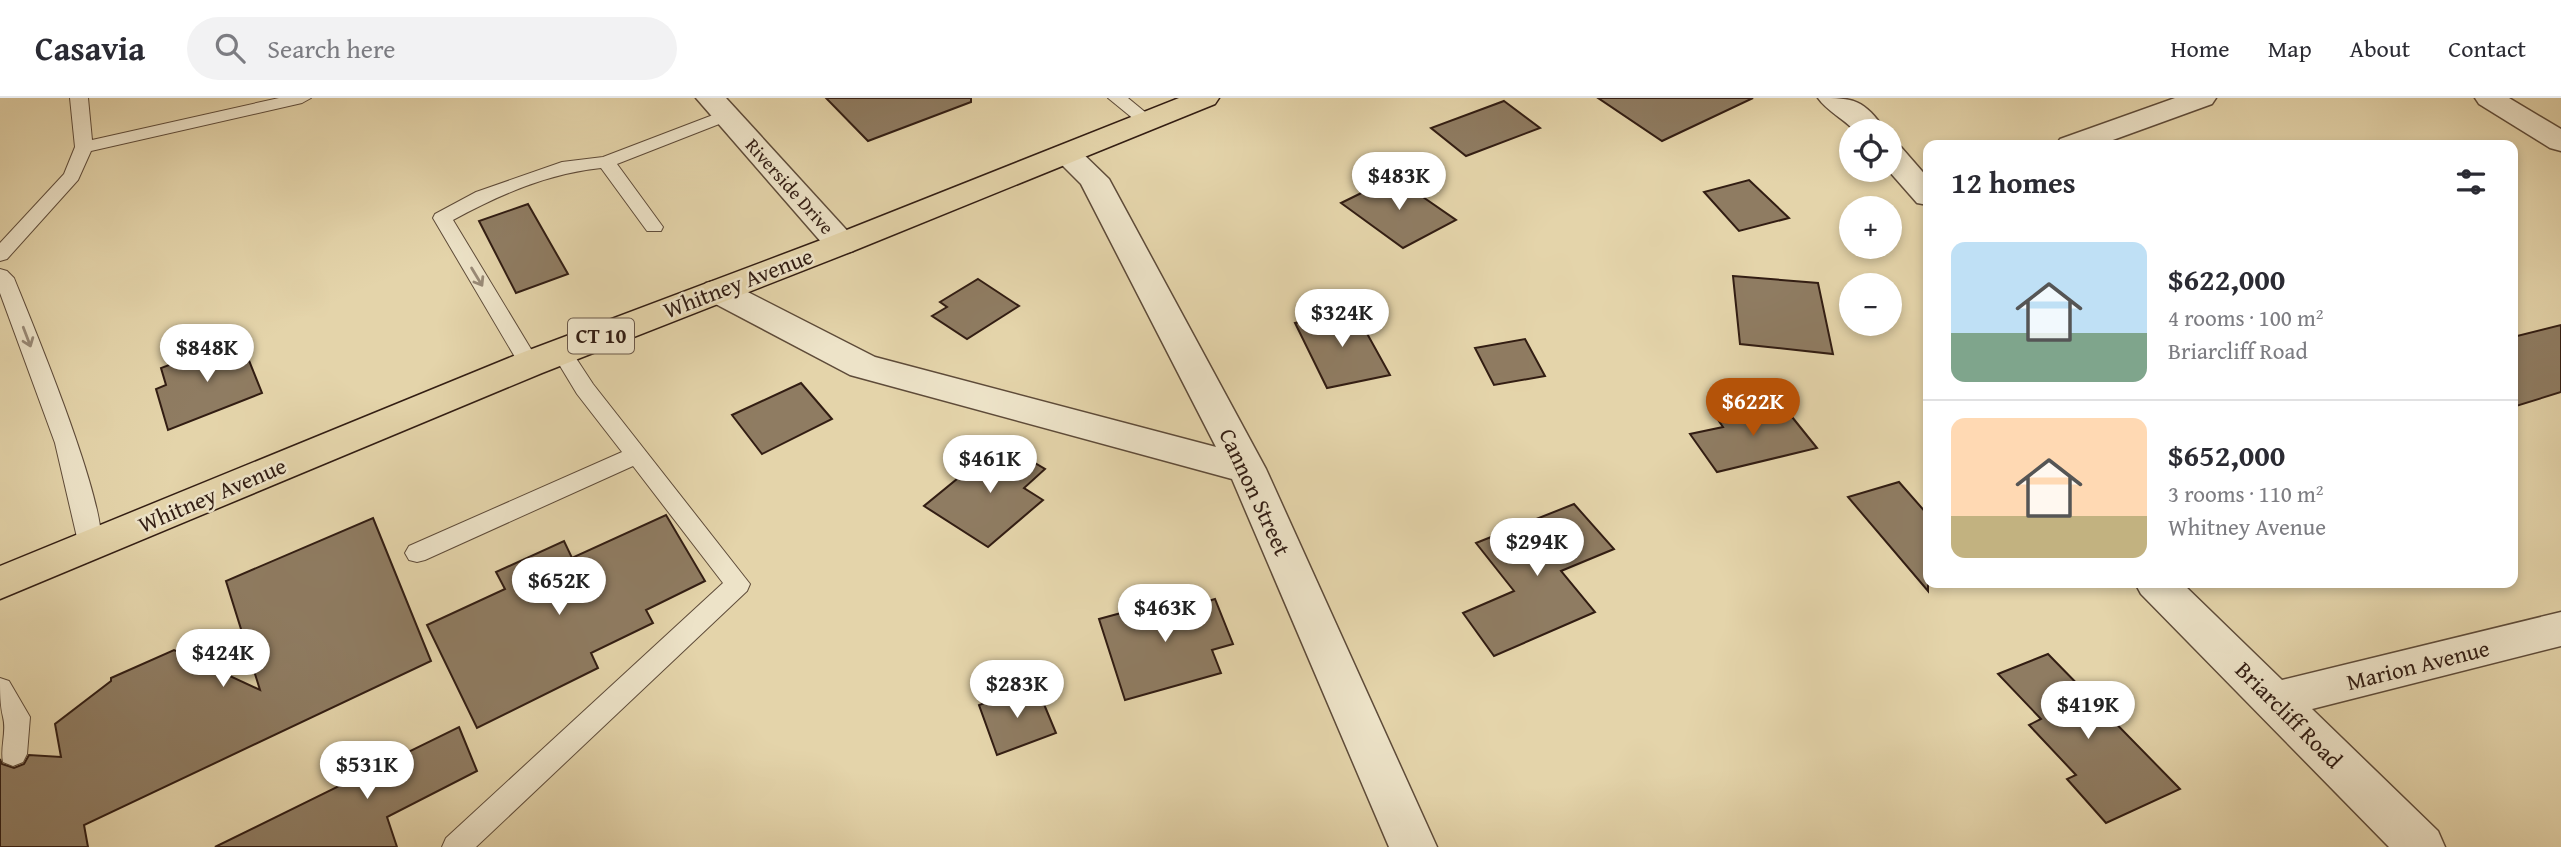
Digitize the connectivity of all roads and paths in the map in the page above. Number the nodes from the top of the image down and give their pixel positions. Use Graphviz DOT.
graph roads {
  1 [pos="79,98"];
  2 [pos="302,98"];
  3 [pos="1117,98"];
  4 [pos="1205,98"];
  5 [pos="1832,98"];
  6 [pos="2203,98"];
  7 [pos="2489,98"];
  8 [pos="718,106"];
  9 [pos="1860,119"];
  10 [pos="1147,121"];
  11 [pos="2085,140"];
  12 [pos="2561,142"];
  13 [pos="84,147"];
  14 [pos="1066,154"];
  15 [pos="606,162"];
  16 [pos="1902,167"];
  17 [pos="1923,190"];
  18 [pos="654,227"];
  19 [pos="841,244"];
  20 [pos="0,255"];
  21 [pos="0,275"];
  22 [pos="718,291"];
  23 [pos="545,357"];
  24 [pos="637,456"];
  25 [pos="1247,469"];
  26 [pos="91,546"];
  27 [pos="417,553"];
  28 [pos="0,583"];
  29 [pos="2161,588"];
  30 [pos="2561,629"];
  31 [pos="0,689"];
  32 [pos="2275,701"];
  33 [pos="13,754"];
  34 [pos="456,847"];
  35 [pos="1413,847"];
  36 [pos="2421,847"];
  1 -- 13 [label="lane"];
  2 -- 13 [label="lane"];
  3 -- 10 [label="lane"];
  4 -- 10 [label="main road, Whitney Avenue / CT 10"];
  5 -- 9 [label="street"];
  6 -- 11 [label="street"];
  7 -- 12 [label="street"];
  8 -- 15 [label="lane"];
  8 -- 19 [label="street, Riverside Drive"];
  10 -- 14 [label="main road, Whitney Avenue / CT 10"];
  13 -- 20 [label="lane"];
  14 -- 19 [label="main road, Whitney Avenue / CT 10"];
  14 -- 25 [label="street, Cannon Street"];
  15 -- 18 [label="lane"];
  15 -- 23 [label="lane, one-way"];
  16 -- 17 [label="street"];
  19 -- 22 [label="main road, Whitney Avenue / CT 10"];
  21 -- 26 [label="lane, one-way"];
  22 -- 23 [label="main road, Whitney Avenue / CT 10"];
  22 -- 25 [label="street"];
  23 -- 24 [label="lane"];
  23 -- 26 [label="main road, Whitney Avenue / CT 10"];
  24 -- 27 [label="lane"];
  24 -- 34 [label="lane"];
  25 -- 35 [label="street, Cannon Street"];
  26 -- 28 [label="main road, Whitney Avenue / CT 10"];
  29 -- 32 [label="street, Briarcliff Road"];
  30 -- 32 [label="street, Marion Avenue"];
  31 -- 33 [label="lane"];
  32 -- 36 [label="street, Briarcliff Road"];
}
